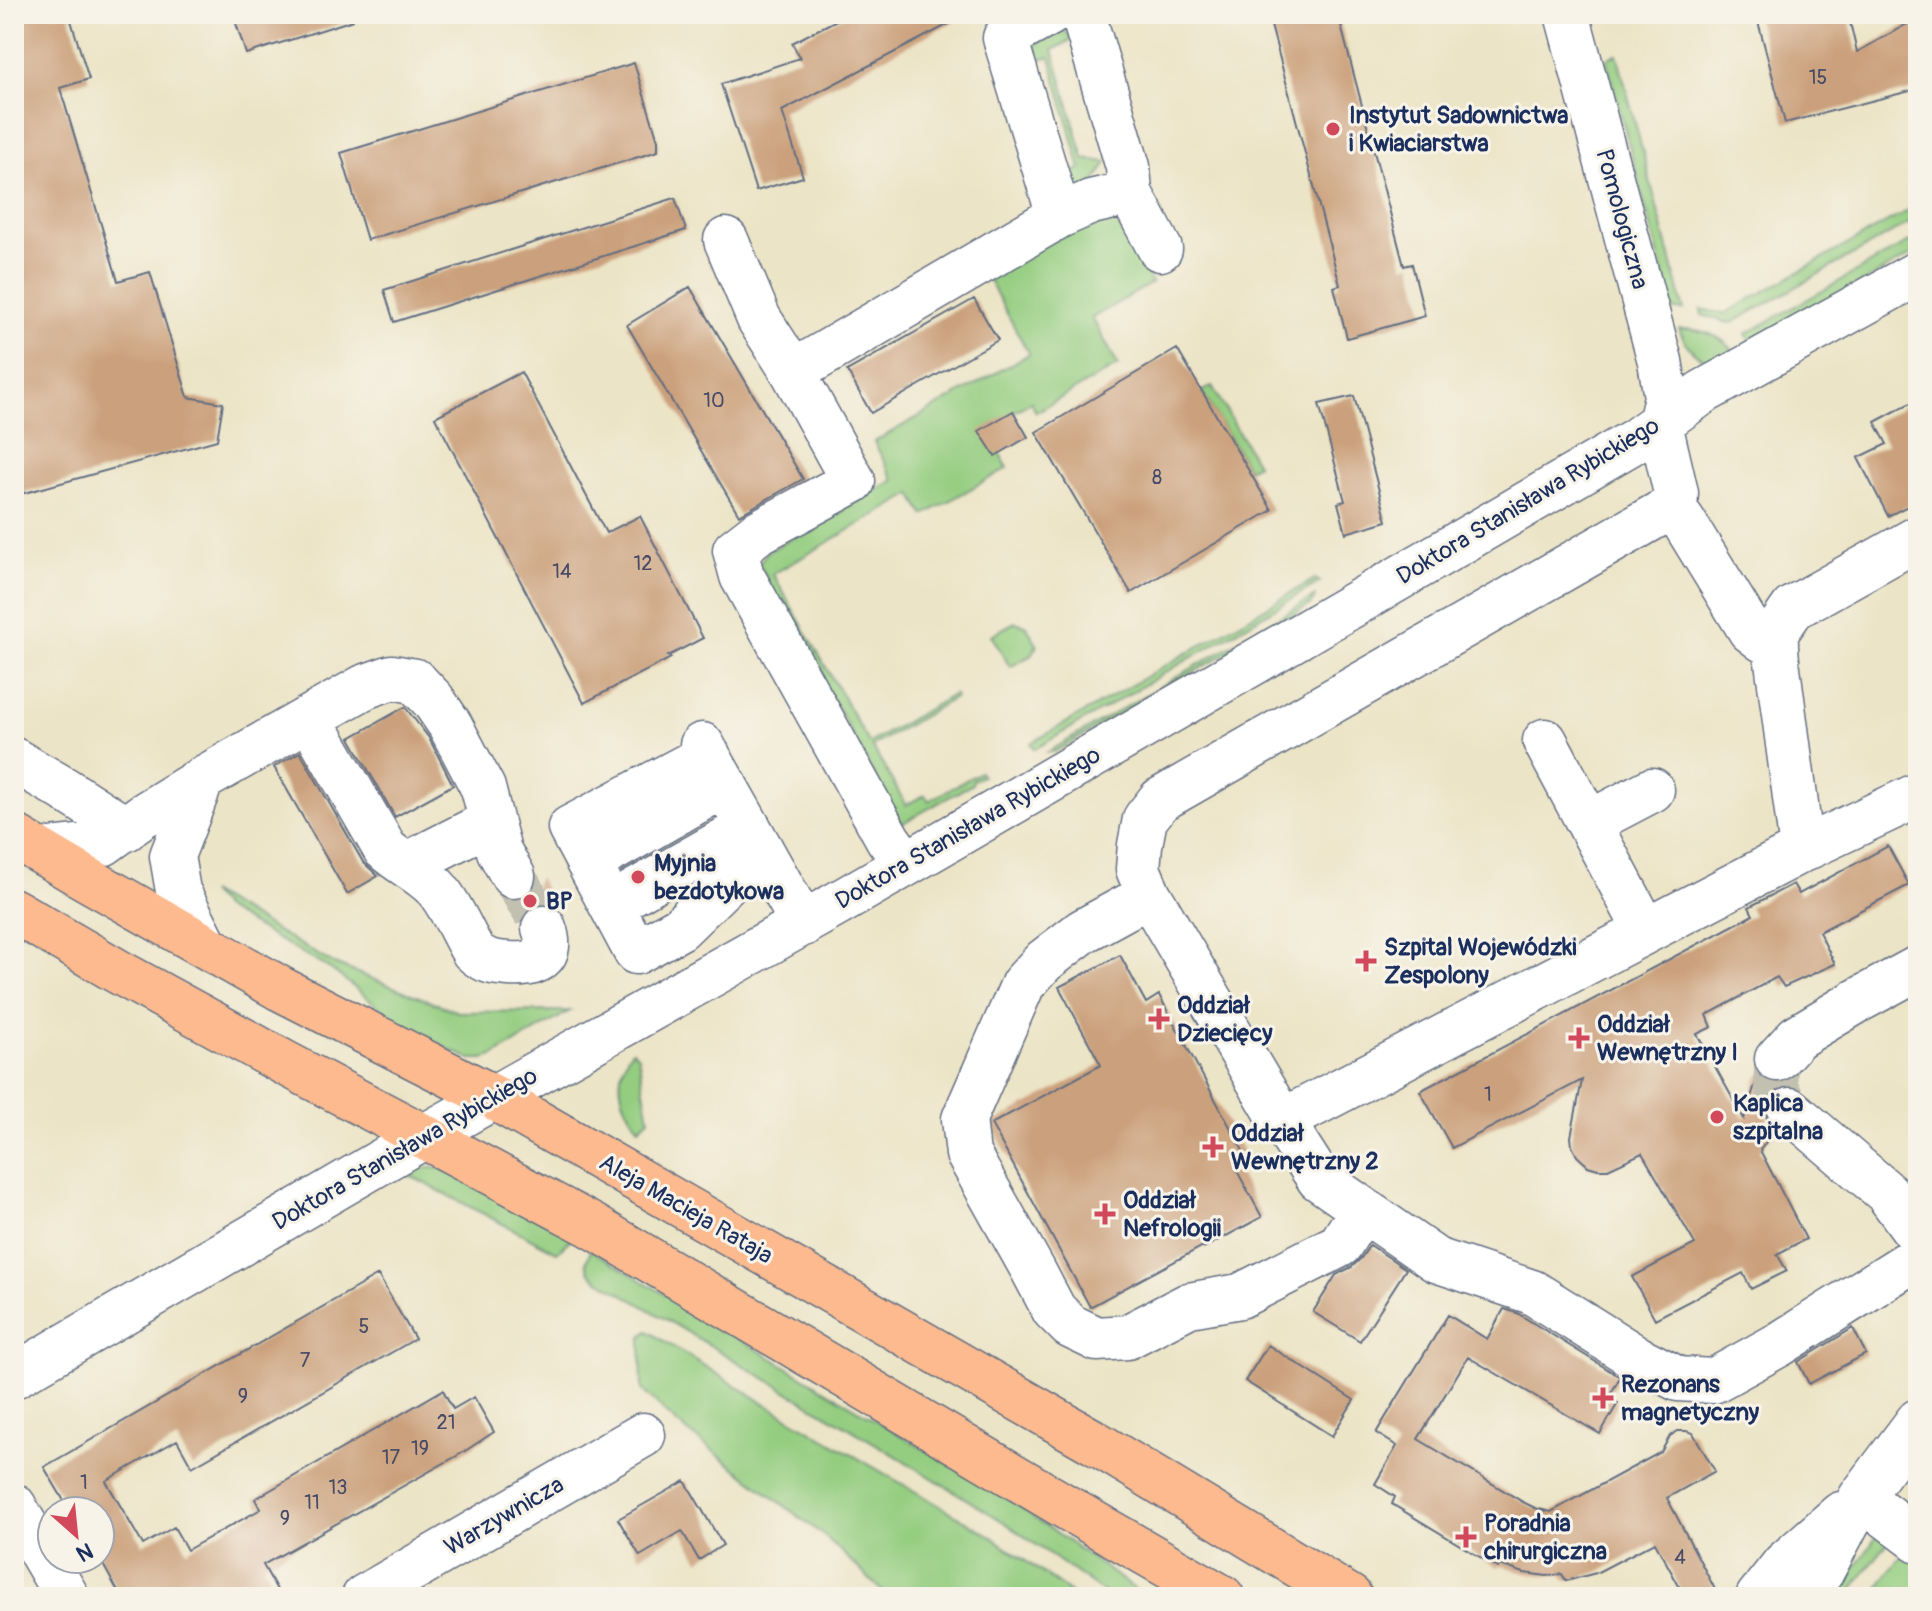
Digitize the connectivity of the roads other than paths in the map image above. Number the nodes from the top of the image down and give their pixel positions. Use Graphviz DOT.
graph roads {
  1 [pos="1049,14"];
  2 [pos="1083,14"];
  3 [pos="1567,14"];
  4 [pos="1130,193"];
  5 [pos="1059,216"];
  6 [pos="726,240"];
  7 [pos="1160,249"];
  8 [pos="1918,273"];
  9 [pos="793,372"];
  10 [pos="1660,424"];
  11 [pos="1675,513"];
  12 [pos="1918,538"];
  13 [pos="1776,643"];
  14 [pos="310,719"];
  15 [pos="1545,741"];
  16 [pos="14,760"];
  17 [pos="202,779"];
  18 [pos="1652,790"];
  19 [pos="730,794"];
  20 [pos="1918,795"];
  21 [pos="490,822"];
  22 [pos="1589,823"];
  23 [pos="126,829"];
  24 [pos="27,844"];
  25 [pos="1802,850"];
  26 [pos="408,864"];
  27 [pos="906,864"];
  28 [pos="513,876"];
  29 [pos="1149,895"];
  30 [pos="14,911"];
  31 [pos="803,924"];
  32 [pos="544,928"];
  33 [pos="1646,931"];
  34 [pos="205,944"];
  35 [pos="1918,968"];
  36 [pos="1777,1059"];
  37 [pos="493,1097"];
  38 [pos="1790,1110"];
  39 [pos="1282,1121"];
  40 [pos="425,1136"];
  41 [pos="1362,1210"];
  42 [pos="1918,1235"];
  43 [pos="1918,1257"];
  44 [pos="14,1376"];
  45 [pos="1918,1421"];
  46 [pos="643,1435"];
  47 [pos="1861,1497"];
  48 [pos="14,1506"];
  49 [pos="1918,1540"];
  50 [pos="67,1597"];
  51 [pos="364,1597"];
  52 [pos="1222,1597"];
  53 [pos="1350,1597"];
  54 [pos="1758,1597"];
  55 [pos="1803,1597"];
  1 -- 5 [label="street"];
  2 -- 4 [label="street"];
  3 -- 10 [label="street, Pomologiczna"];
  4 -- 5 [label="street"];
  4 -- 7 [label="street"];
  5 -- 9 [label="street"];
  6 -- 9 [label="street"];
  8 -- 10 [label="street, Doktora Stanisława Rybickiego"];
  9 -- 27 [label="street"];
  10 -- 11 [label="street, Pomologiczna"];
  10 -- 27 [label="street, Doktora Stanisława Rybickiego"];
  11 -- 13 [label="street"];
  11 -- 29 [label="street"];
  12 -- 13 [label="street"];
  13 -- 25 [label="street"];
  14 -- 17 [label="street"];
  14 -- 21 [label="street"];
  14 -- 26 [label="street"];
  15 -- 22 [label="street"];
  16 -- 23 [label="street"];
  17 -- 23 [label="street"];
  17 -- 34 [label="street"];
  18 -- 22 [label="street"];
  19 -- 19 [label="street"];
  19 -- 31 [label="street"];
  20 -- 25 [label="street"];
  21 -- 26 [label="street"];
  21 -- 28 [label="street"];
  22 -- 33 [label="street"];
  23 -- 24 [label="street"];
  24 -- 34 [label="main road, Aleja Macieja Rataja"];
  25 -- 33 [label="street"];
  26 -- 32 [label="street"];
  27 -- 31 [label="street, Doktora Stanisława Rybickiego"];
  29 -- 39 [label="street"];
  29 -- 41 [label="street"];
  30 -- 40 [label="main road"];
  31 -- 37 [label="street, Doktora Stanisława Rybickiego"];
  33 -- 39 [label="street"];
  34 -- 37 [label="main road, Aleja Macieja Rataja"];
  35 -- 36 [label="street"];
  37 -- 40 [label="street, Doktora Stanisława Rybickiego"];
  37 -- 53 [label="main road, Aleja Macieja Rataja"];
  38 -- 42 [label="street"];
  39 -- 41 [label="street"];
  40 -- 44 [label="street, Doktora Stanisława Rybickiego"];
  40 -- 52 [label="main road"];
  41 -- 43 [label="street"];
  45 -- 47 [label="street"];
  46 -- 51 [label="street, Warzywnicza"];
  47 -- 49 [label="street"];
  47 -- 54 [label="street"];
  47 -- 55 [label="street"];
  48 -- 50 [label="street"];
}
